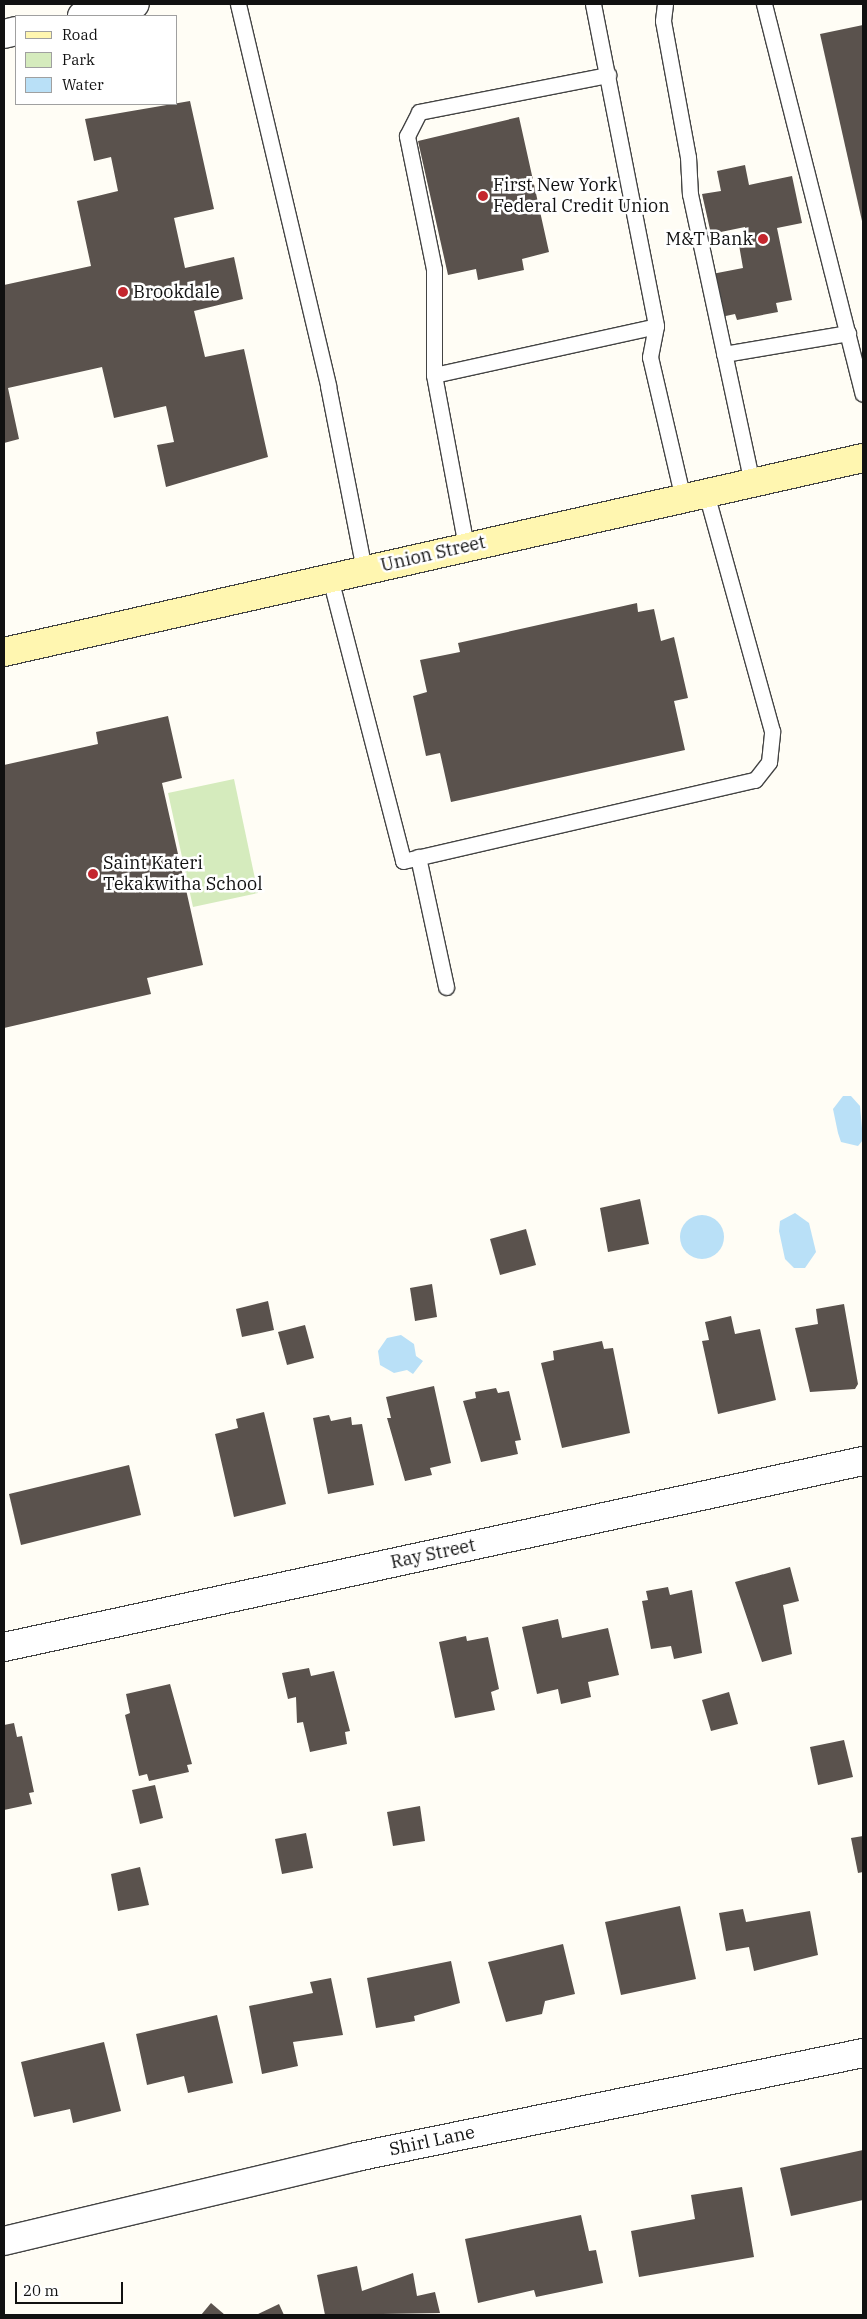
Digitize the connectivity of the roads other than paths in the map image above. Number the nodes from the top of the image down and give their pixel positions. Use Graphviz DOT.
graph roads {
  1 [pos="135,4"];
  2 [pos="238,4"];
  3 [pos="593,4"];
  4 [pos="665,4"];
  5 [pos="764,4"];
  6 [pos="86,15"];
  7 [pos="608,76"];
  8 [pos="656,326"];
  9 [pos="848,333"];
  10 [pos="724,354"];
  11 [pos="434,375"];
  12 [pos="863,394"];
  13 [pos="863,458"];
  14 [pos="752,483"];
  15 [pos="695,496"];
  16 [pos="466,546"];
  17 [pos="364,570"];
  18 [pos="330,578"];
  19 [pos="4,652"];
  20 [pos="418,857"];
  21 [pos="446,987"];
  22 [pos="863,1461"];
  23 [pos="4,1647"];
  24 [pos="863,2053"];
  25 [pos="4,2241"];
  1 -- 6 [label="street"];
  2 -- 17 [label="lane"];
  3 -- 7 [label="lane"];
  4 -- 10 [label="lane"];
  5 -- 9 [label="lane"];
  7 -- 8 [label="lane"];
  7 -- 11 [label="lane"];
  8 -- 11 [label="lane"];
  8 -- 15 [label="lane"];
  9 -- 10 [label="lane"];
  9 -- 12 [label="lane"];
  10 -- 14 [label="lane"];
  11 -- 16 [label="lane"];
  13 -- 14 [label="main road, Union Street"];
  14 -- 15 [label="main road, Union Street"];
  15 -- 16 [label="main road, Union Street"];
  15 -- 20 [label="lane"];
  16 -- 17 [label="main road, Union Street"];
  17 -- 18 [label="main road, Union Street"];
  18 -- 19 [label="main road, Union Street"];
  18 -- 20 [label="lane"];
  20 -- 21 [label="lane"];
  22 -- 23 [label="street, Ray Street"];
  24 -- 25 [label="street, Shirl Lane"];
}
